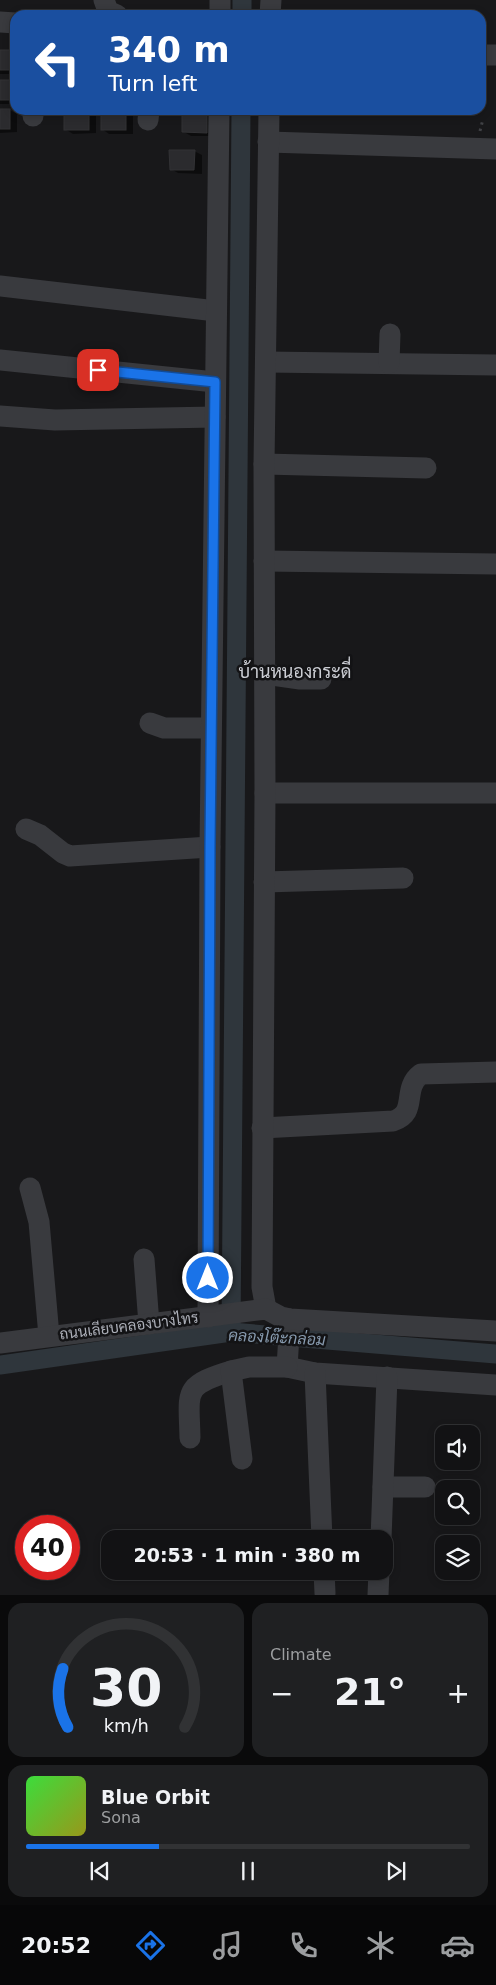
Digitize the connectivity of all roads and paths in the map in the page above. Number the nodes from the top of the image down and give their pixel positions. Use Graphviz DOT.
graph roads {
  1 [pos="219,115"];
  2 [pos="269,115"];
  3 [pos="268,142"];
  4 [pos="496,149"];
  5 [pos="0,286"];
  6 [pos="216,311"];
  7 [pos="390,334"];
  8 [pos="0,360"];
  9 [pos="266,362"];
  10 [pos="389,363"];
  11 [pos="496,365"];
  12 [pos="215,382"];
  13 [pos="0,416"];
  14 [pos="215,417"];
  15 [pos="264,464"];
  16 [pos="426,468"];
  17 [pos="264,562"];
  18 [pos="496,564"];
  19 [pos="265,674"];
  20 [pos="321,679"];
  21 [pos="150,723"];
  22 [pos="211,728"];
  23 [pos="265,793"];
  24 [pos="496,793"];
  25 [pos="26,829"];
  26 [pos="210,846"];
  27 [pos="403,878"];
  28 [pos="264,882"];
  29 [pos="496,1072"];
  30 [pos="262,1128"];
  31 [pos="30,1188"];
  32 [pos="144,1259"];
  33 [pos="261,1310"];
  34 [pos="212,1316"];
  35 [pos="149,1324"];
  36 [pos="290,1324"];
  37 [pos="496,1331"];
  38 [pos="49,1336"];
  39 [pos="0,1343"];
  40 [pos="287,1364"];
  41 [pos="230,1371"];
  42 [pos="315,1373"];
  43 [pos="387,1377"];
  44 [pos="496,1385"];
  45 [pos="190,1438"];
  46 [pos="242,1459"];
  47 [pos="383,1487"];
  48 [pos="425,1487"];
  49 [pos="322,1530"];
  50 [pos="381,1530"];
  51 [pos="324,1580"];
  52 [pos="379,1580"];
  53 [pos="325,1593"];
  54 [pos="378,1595"];
  1 -- 6 [label="street"];
  2 -- 3 [label="street"];
  3 -- 4 [label="street"];
  3 -- 9 [label="street"];
  5 -- 6 [label="street"];
  6 -- 12 [label="street"];
  7 -- 10 [label="street"];
  8 -- 12 [label="street"];
  9 -- 10 [label="street"];
  9 -- 15 [label="street"];
  10 -- 11 [label="street"];
  12 -- 14 [label="street"];
  13 -- 14 [label="street"];
  14 -- 22 [label="street"];
  15 -- 16 [label="street"];
  15 -- 17 [label="street"];
  17 -- 18 [label="street"];
  17 -- 19 [label="street"];
  19 -- 20 [label="street"];
  19 -- 23 [label="street"];
  21 -- 22 [label="street"];
  22 -- 26 [label="street"];
  23 -- 24 [label="street"];
  23 -- 28 [label="street"];
  25 -- 26 [label="street"];
  26 -- 34 [label="street"];
  27 -- 28 [label="street"];
  28 -- 30 [label="street"];
  29 -- 30 [label="street"];
  30 -- 33 [label="street"];
  31 -- 38 [label="street"];
  32 -- 35 [label="street"];
  33 -- 34 [label="street, ถนนเลียบคลองบางไทร"];
  33 -- 36 [label="street"];
  34 -- 35 [label="street, ถนนเลียบคลองบางไทร"];
  35 -- 38 [label="street, ถนนเลียบคลองบางไทร"];
  36 -- 37 [label="street"];
  36 -- 40 [label="street"];
  38 -- 39 [label="street, ถนนเลียบคลองบางไทร"];
  40 -- 41 [label="street"];
  40 -- 42 [label="street"];
  41 -- 45 [label="street"];
  41 -- 46 [label="street"];
  42 -- 43 [label="street"];
  42 -- 49 [label="street"];
  43 -- 44 [label="street"];
  43 -- 47 [label="street"];
  47 -- 48 [label="street"];
  47 -- 50 [label="street"];
  51 -- 53 [label="street"];
  52 -- 54 [label="street"];
}
